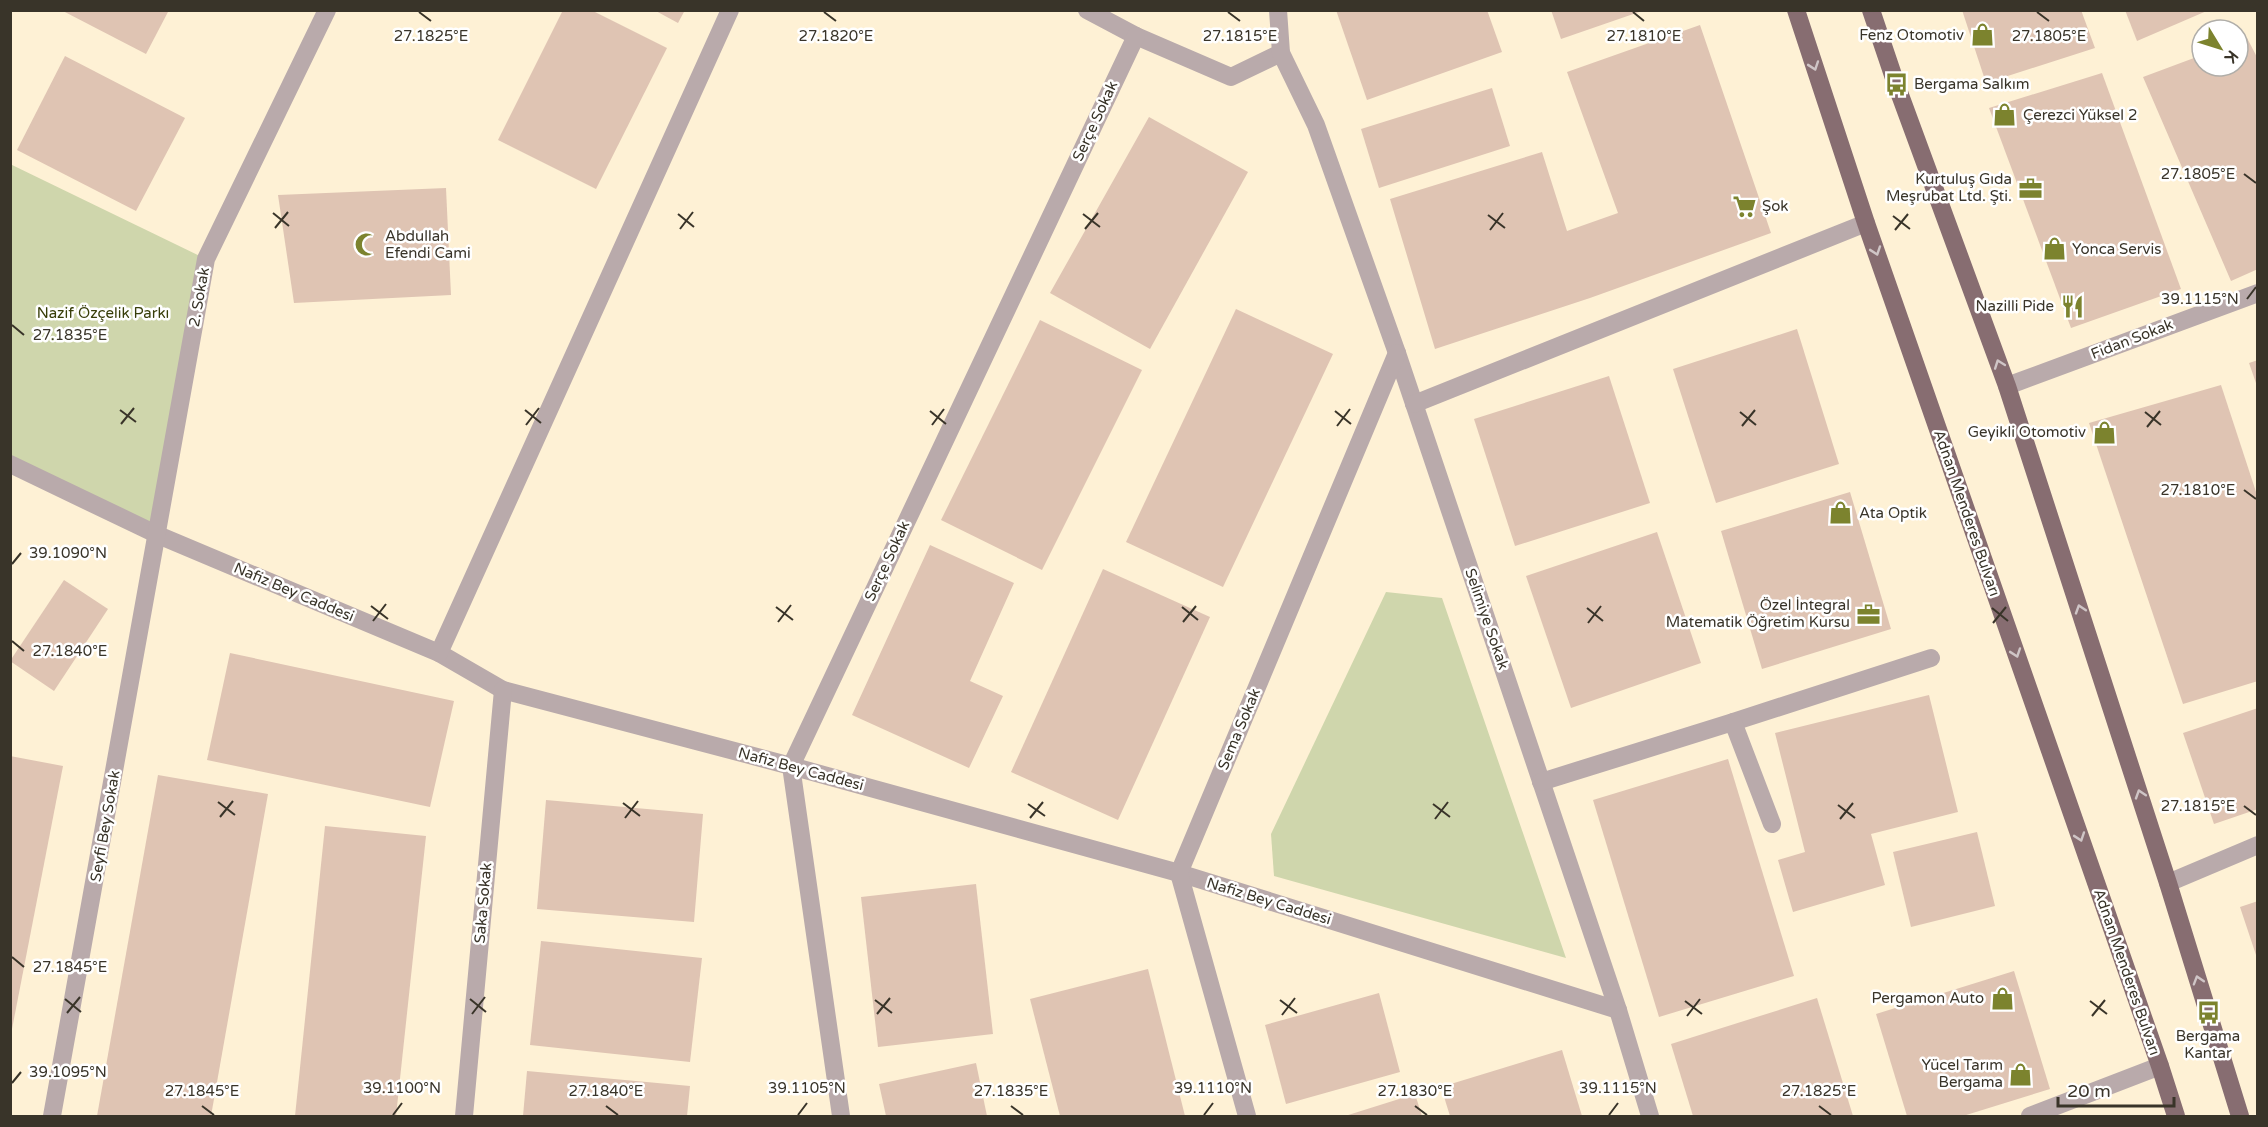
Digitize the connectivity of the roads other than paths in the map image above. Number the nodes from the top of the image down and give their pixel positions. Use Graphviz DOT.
graph roads {
  1 [pos="327,10"];
  2 [pos="730,10"];
  3 [pos="1087,10"];
  4 [pos="1278,10"];
  5 [pos="1796,10"];
  6 [pos="1871,10"];
  7 [pos="1136,36"];
  8 [pos="1281,54"];
  9 [pos="1866,223"];
  10 [pos="2258,292"];
  11 [pos="1397,352"];
  12 [pos="2007,386"];
  13 [pos="1414,404"];
  14 [pos="10,464"];
  15 [pos="158,536"];
  16 [pos="439,653"];
  17 [pos="1930,658"];
  18 [pos="503,690"];
  19 [pos="1733,722"];
  20 [pos="790,766"];
  21 [pos="1541,782"];
  22 [pos="1772,824"];
  23 [pos="2258,845"];
  24 [pos="1179,873"];
  25 [pos="2168,883"];
  26 [pos="1618,1010"];
  27 [pos="2160,1066"];
  28 [pos="52,1116"];
  29 [pos="464,1116"];
  30 [pos="842,1116"];
  31 [pos="1247,1116"];
  32 [pos="1650,1116"];
  33 [pos="2030,1116"];
  34 [pos="2176,1116"];
  35 [pos="2241,1116"];
  1 -- 15 [label="street, 2. Sokak"];
  2 -- 16 [label="street"];
  3 -- 7 [label="street"];
  4 -- 8 [label="street"];
  5 -- 9 [label="main road, Adnan Menderes Bulvarı, one-way"];
  12 -- 6 [label="main road, one-way"];
  7 -- 8 [label="street"];
  7 -- 20 [label="street, Serçe Sokak"];
  8 -- 11 [label="street, Selimiye Sokak"];
  9 -- 13 [label="street"];
  9 -- 27 [label="main road, Adnan Menderes Bulvarı, one-way"];
  10 -- 12 [label="street, Fidan Sokak"];
  11 -- 13 [label="street, Selimiye Sokak"];
  11 -- 24 [label="street, Sema Sokak"];
  25 -- 12 [label="main road, one-way"];
  13 -- 21 [label="street, Selimiye Sokak"];
  14 -- 15 [label="street, Nafiz Bey Caddesi"];
  15 -- 16 [label="street, Nafiz Bey Caddesi"];
  15 -- 28 [label="street, Seyfi Bey Sokak"];
  16 -- 18 [label="street, Nafiz Bey Caddesi"];
  17 -- 19 [label="street"];
  18 -- 20 [label="street, Nafiz Bey Caddesi"];
  18 -- 29 [label="street, Saka Sokak"];
  19 -- 21 [label="street"];
  19 -- 22 [label="street"];
  20 -- 24 [label="street, Nafiz Bey Caddesi"];
  20 -- 30 [label="street"];
  21 -- 26 [label="street, Selimiye Sokak"];
  23 -- 25 [label="street"];
  24 -- 26 [label="street, Nafiz Bey Caddesi"];
  24 -- 31 [label="street"];
  35 -- 25 [label="main road, one-way"];
  26 -- 32 [label="street, Selimiye Sokak"];
  27 -- 33 [label="street"];
  27 -- 34 [label="main road, Adnan Menderes Bulvarı"];
}
